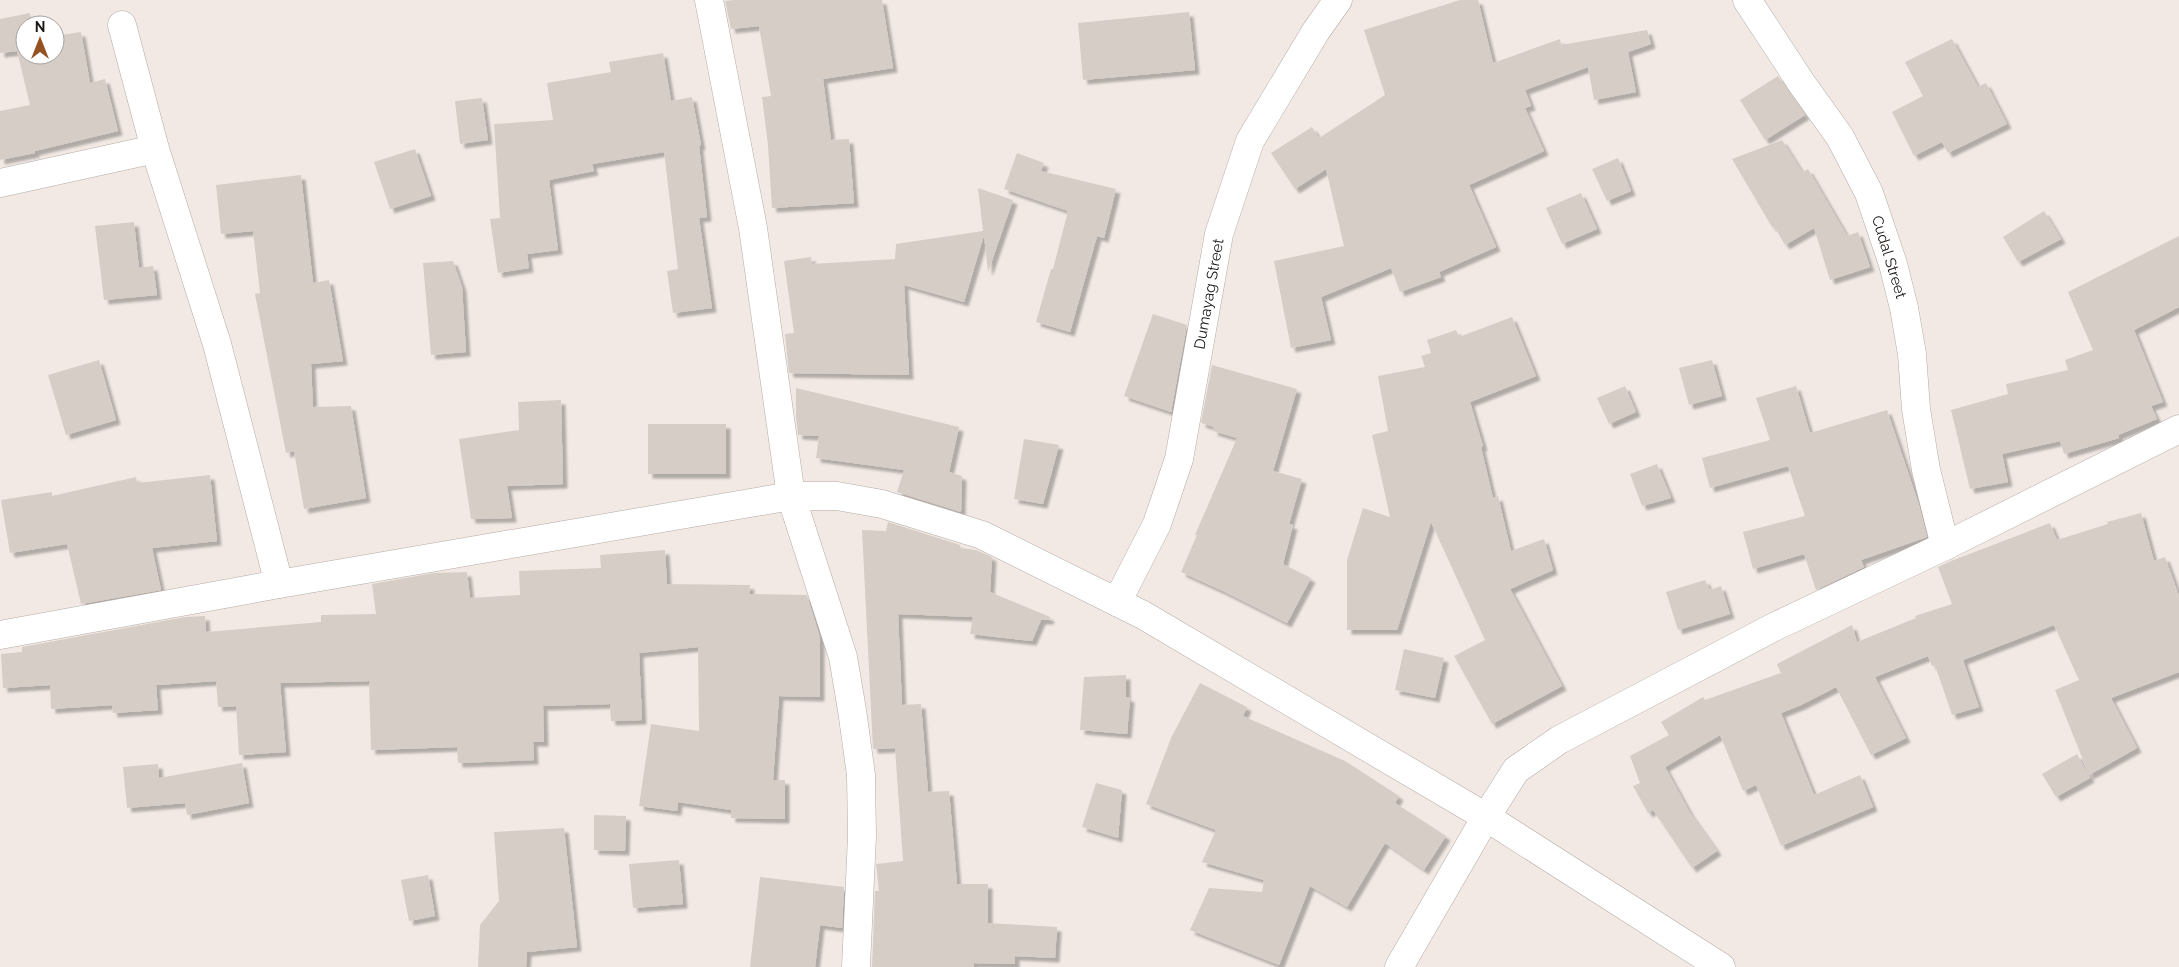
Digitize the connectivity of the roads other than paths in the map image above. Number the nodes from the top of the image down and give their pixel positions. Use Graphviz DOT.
graph roads {
  1 [pos="709,0"];
  2 [pos="1338,0"];
  3 [pos="1747,0"];
  4 [pos="122,25"];
  5 [pos="155,150"];
  6 [pos="0,183"];
  7 [pos="2179,429"];
  8 [pos="791,496"];
  9 [pos="1945,546"];
  10 [pos="279,584"];
  11 [pos="1117,602"];
  12 [pos="0,635"];
  13 [pos="1486,817"];
  14 [pos="856,967"];
  15 [pos="1399,967"];
  16 [pos="1721,967"];
  1 -- 8 [label="street"];
  2 -- 11 [label="street, Dumayag Street"];
  3 -- 9 [label="street, Cudal Street"];
  4 -- 5 [label="street"];
  5 -- 6 [label="street"];
  5 -- 10 [label="street"];
  7 -- 9 [label="street"];
  8 -- 10 [label="street"];
  8 -- 11 [label="street"];
  8 -- 14 [label="street"];
  9 -- 13 [label="street"];
  10 -- 12 [label="street"];
  11 -- 13 [label="street"];
  13 -- 15 [label="street"];
  13 -- 16 [label="street"];
}
